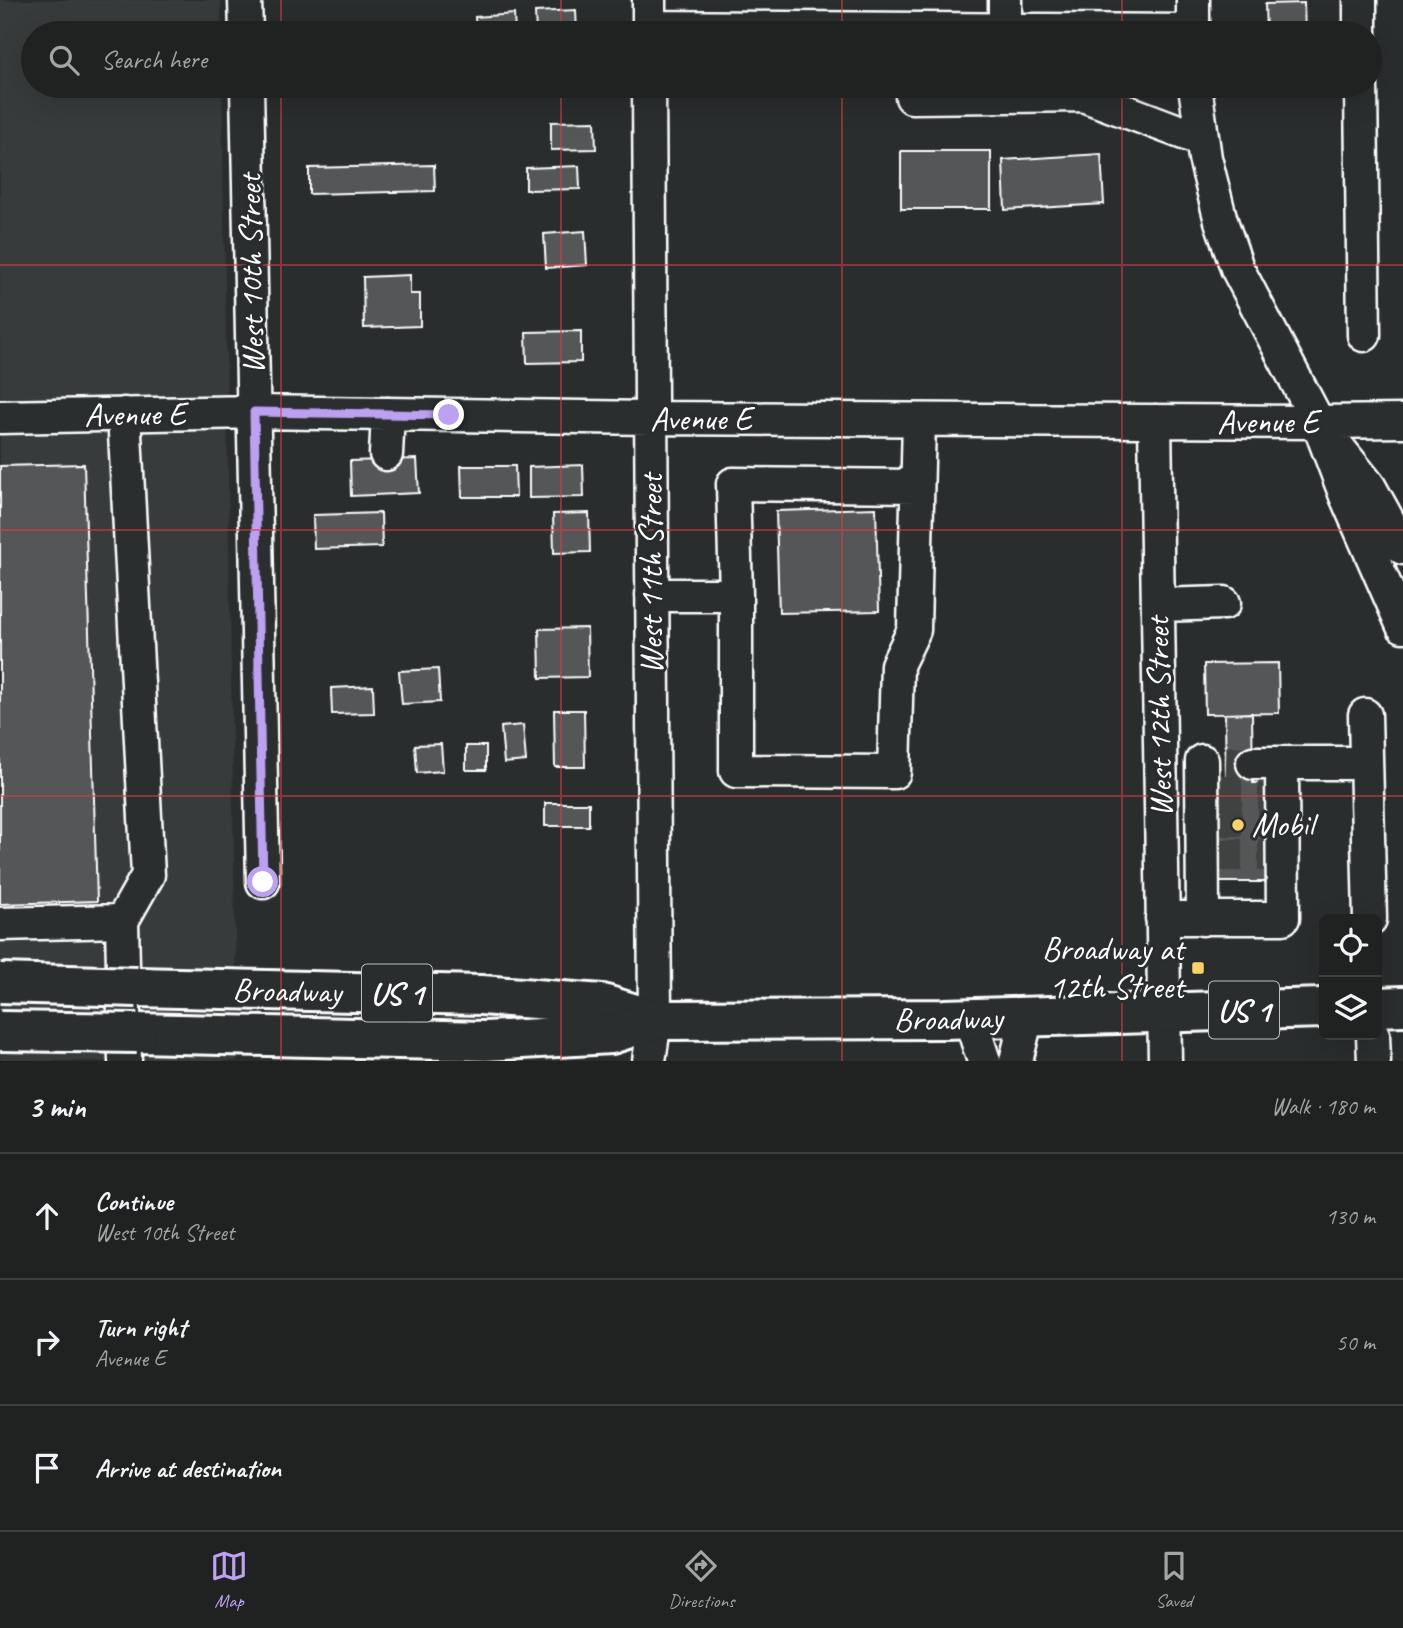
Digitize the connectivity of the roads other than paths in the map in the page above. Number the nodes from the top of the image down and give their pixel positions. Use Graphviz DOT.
graph roads {
  1 [pos="245,0"];
  2 [pos="1005,0"];
  3 [pos="1193,0"];
  4 [pos="1360,0"];
  5 [pos="649,20"];
  6 [pos="246,21"];
  7 [pos="681,21"];
  8 [pos="1005,21"];
  9 [pos="1193,21"];
  10 [pos="1360,21"];
  11 [pos="247,98"];
  12 [pos="649,98"];
  13 [pos="1091,98"];
  14 [pos="1197,98"];
  15 [pos="1361,98"];
  16 [pos="1202,140"];
  17 [pos="1364,335"];
  18 [pos="254,412"];
  19 [pos="124,414"];
  20 [pos="388,414"];
  21 [pos="0,417"];
  22 [pos="650,418"];
  23 [pos="919,420"];
  24 [pos="1156,421"];
  25 [pos="1403,421"];
  26 [pos="1318,422"];
  27 [pos="386,454"];
  28 [pos="916,486"];
  29 [pos="1403,548"];
  30 [pos="652,595"];
  31 [pos="736,595"];
  32 [pos="1224,603"];
  33 [pos="1158,605"];
  34 [pos="1403,626"];
  35 [pos="1365,715"];
  36 [pos="1160,760"];
  37 [pos="1366,763"];
  38 [pos="1240,791"];
  39 [pos="263,882"];
  40 [pos="1370,914"];
  41 [pos="1162,918"];
  42 [pos="1203,919"];
  43 [pos="122,921"];
  44 [pos="0,924"];
  45 [pos="0,983"];
  46 [pos="1403,1006"];
  47 [pos="1382,1007"];
  48 [pos="1319,1008"];
  49 [pos="1163,1013"];
  50 [pos="1027,1017"];
  51 [pos="971,1018"];
  52 [pos="655,1020"];
  53 [pos="0,1031"];
  54 [pos="1373,1040"];
  55 [pos="131,1047"];
  56 [pos="500,1051"];
  57 [pos="649,1061"];
  58 [pos="984,1061"];
  59 [pos="1016,1061"];
  60 [pos="1164,1061"];
  61 [pos="1374,1061"];
  1 -- 6 [label="street"];
  2 -- 8 [label="street"];
  3 -- 9 [label="street"];
  4 -- 10 [label="street"];
  5 -- 7 [label="street"];
  11 -- 18 [label="street, West 10th Street"];
  12 -- 22 [label="street, West 11th Street"];
  13 -- 16 [label="street"];
  14 -- 16 [label="street"];
  15 -- 17 [label="street"];
  16 -- 26 [label="street"];
  18 -- 19 [label="street, Avenue E"];
  18 -- 20 [label="street, Avenue E"];
  18 -- 39 [label="street, West 10th Street"];
  19 -- 21 [label="street, Avenue E"];
  19 -- 43 [label="street"];
  20 -- 22 [label="street, Avenue E"];
  20 -- 27 [label="street"];
  22 -- 23 [label="street, Avenue E"];
  22 -- 30 [label="street, West 11th Street"];
  23 -- 24 [label="street, Avenue E"];
  23 -- 28 [label="street"];
  24 -- 26 [label="street, Avenue E"];
  24 -- 33 [label="street, West 12th Street"];
  25 -- 26 [label="street, Avenue E"];
  26 -- 29 [label="street"];
  26 -- 34 [label="street"];
  28 -- 31 [label="street"];
  28 -- 31 [label="street"];
  30 -- 31 [label="street"];
  30 -- 52 [label="street, West 11th Street"];
  32 -- 33 [label="street"];
  33 -- 36 [label="street, West 12th Street"];
  35 -- 37 [label="street"];
  36 -- 38 [label="street"];
  36 -- 41 [label="street, West 12th Street"];
  37 -- 38 [label="street"];
  37 -- 40 [label="street"];
  38 -- 42 [label="street"];
  38 -- 42 [label="street"];
  41 -- 42 [label="street"];
  41 -- 49 [label="street, West 12th Street"];
  43 -- 44 [label="street"];
  43 -- 55 [label="street"];
  45 -- 52 [label="main road, Broadway / US 1, bridge"];
  46 -- 47 [label="main road"];
  48 -- 49 [label="main road, Broadway / US 1"];
  49 -- 50 [label="main road, Broadway / US 1"];
  49 -- 60 [label="street, West 12th Street"];
  50 -- 51 [label="main road, Broadway / US 1"];
  50 -- 59 [label="street"];
  51 -- 52 [label="main road, Broadway / US 1"];
  51 -- 58 [label="street"];
  52 -- 56 [label="main road, Broadway / US 1"];
  52 -- 57 [label="street, West 11th Street"];
  53 -- 55 [label="main road, Broadway / US 1, bridge"];
  54 -- 61 [label="street"];
  55 -- 56 [label="main road, Broadway / US 1"];
}
